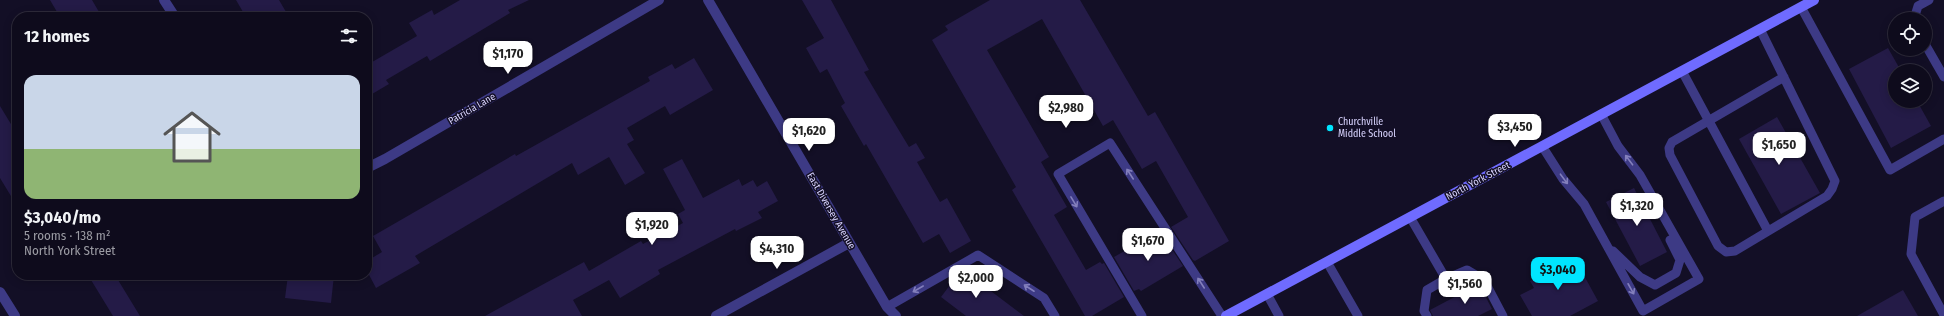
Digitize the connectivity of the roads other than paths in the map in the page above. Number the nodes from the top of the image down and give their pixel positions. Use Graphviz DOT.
graph roads {
  1 [pos="164,0"];
  2 [pos="659,0"];
  3 [pos="708,0"];
  4 [pos="1814,0"];
  5 [pos="1929,0"];
  6 [pos="1916,3"];
  7 [pos="1802,6"];
  8 [pos="172,12"];
  9 [pos="1760,28"];
  10 [pos="1932,56"];
  11 [pos="1682,71"];
  12 [pos="1784,77"];
  13 [pos="1944,77"];
  14 [pos="1601,114"];
  15 [pos="1710,120"];
  16 [pos="1944,139"];
  17 [pos="1542,146"];
  18 [pos="372,166"];
  19 [pos="1640,175"];
  20 [pos="1944,201"];
  21 [pos="1410,217"];
  22 [pos="1768,231"];
  23 [pos="849,243"];
  24 [pos="1607,246"];
  25 [pos="1328,262"];
  26 [pos="1446,279"];
  27 [pos="0,292"];
  28 [pos="1267,294"];
  29 [pos="887,307"];
  30 [pos="1944,315"];
  31 [pos="16,316"];
  32 [pos="716,316"];
  33 [pos="896,316"];
  34 [pos="1055,316"];
  35 [pos="1142,316"];
  36 [pos="1222,316"];
  37 [pos="1226,316"];
  38 [pos="1279,316"];
  39 [pos="1358,316"];
  40 [pos="1427,316"];
  41 [pos="1503,316"];
  1 -- 8 [label="street"];
  2 -- 18 [label="street, Patricia Lane"];
  3 -- 23 [label="street, East Diversey Avenue"];
  4 -- 7 [label="main road, North York Street"];
  5 -- 6 [label="lane"];
  7 -- 9 [label="main road, North York Street"];
  7 -- 16 [label="lane"];
  9 -- 11 [label="main road, North York Street"];
  9 -- 12 [label="lane"];
  10 -- 13 [label="lane"];
  11 -- 14 [label="main road, North York Street"];
  11 -- 15 [label="lane"];
  12 -- 15 [label="lane"];
  12 -- 22 [label="lane"];
  14 -- 17 [label="main road, North York Street"];
  19 -- 14 [label="lane, one-way"];
  15 -- 22 [label="lane"];
  15 -- 22 [label="lane"];
  17 -- 21 [label="main road, North York Street"];
  17 -- 24 [label="lane, one-way"];
  19 -- 24 [label="lane"];
  24 -- 19 [label="lane, one-way"];
  20 -- 30 [label="lane"];
  21 -- 25 [label="main road, North York Street"];
  21 -- 26 [label="lane"];
  23 -- 29 [label="street, East Diversey Avenue"];
  23 -- 32 [label="street"];
  25 -- 28 [label="main road, North York Street"];
  25 -- 39 [label="lane"];
  26 -- 40 [label="lane"];
  26 -- 41 [label="lane"];
  27 -- 31 [label="street"];
  28 -- 37 [label="main road, North York Street"];
  28 -- 38 [label="lane"];
  29 -- 33 [label="street, East Diversey Avenue"];
  34 -- 29 [label="lane, one-way"];
  36 -- 35 [label="lane, one-way"];
}
